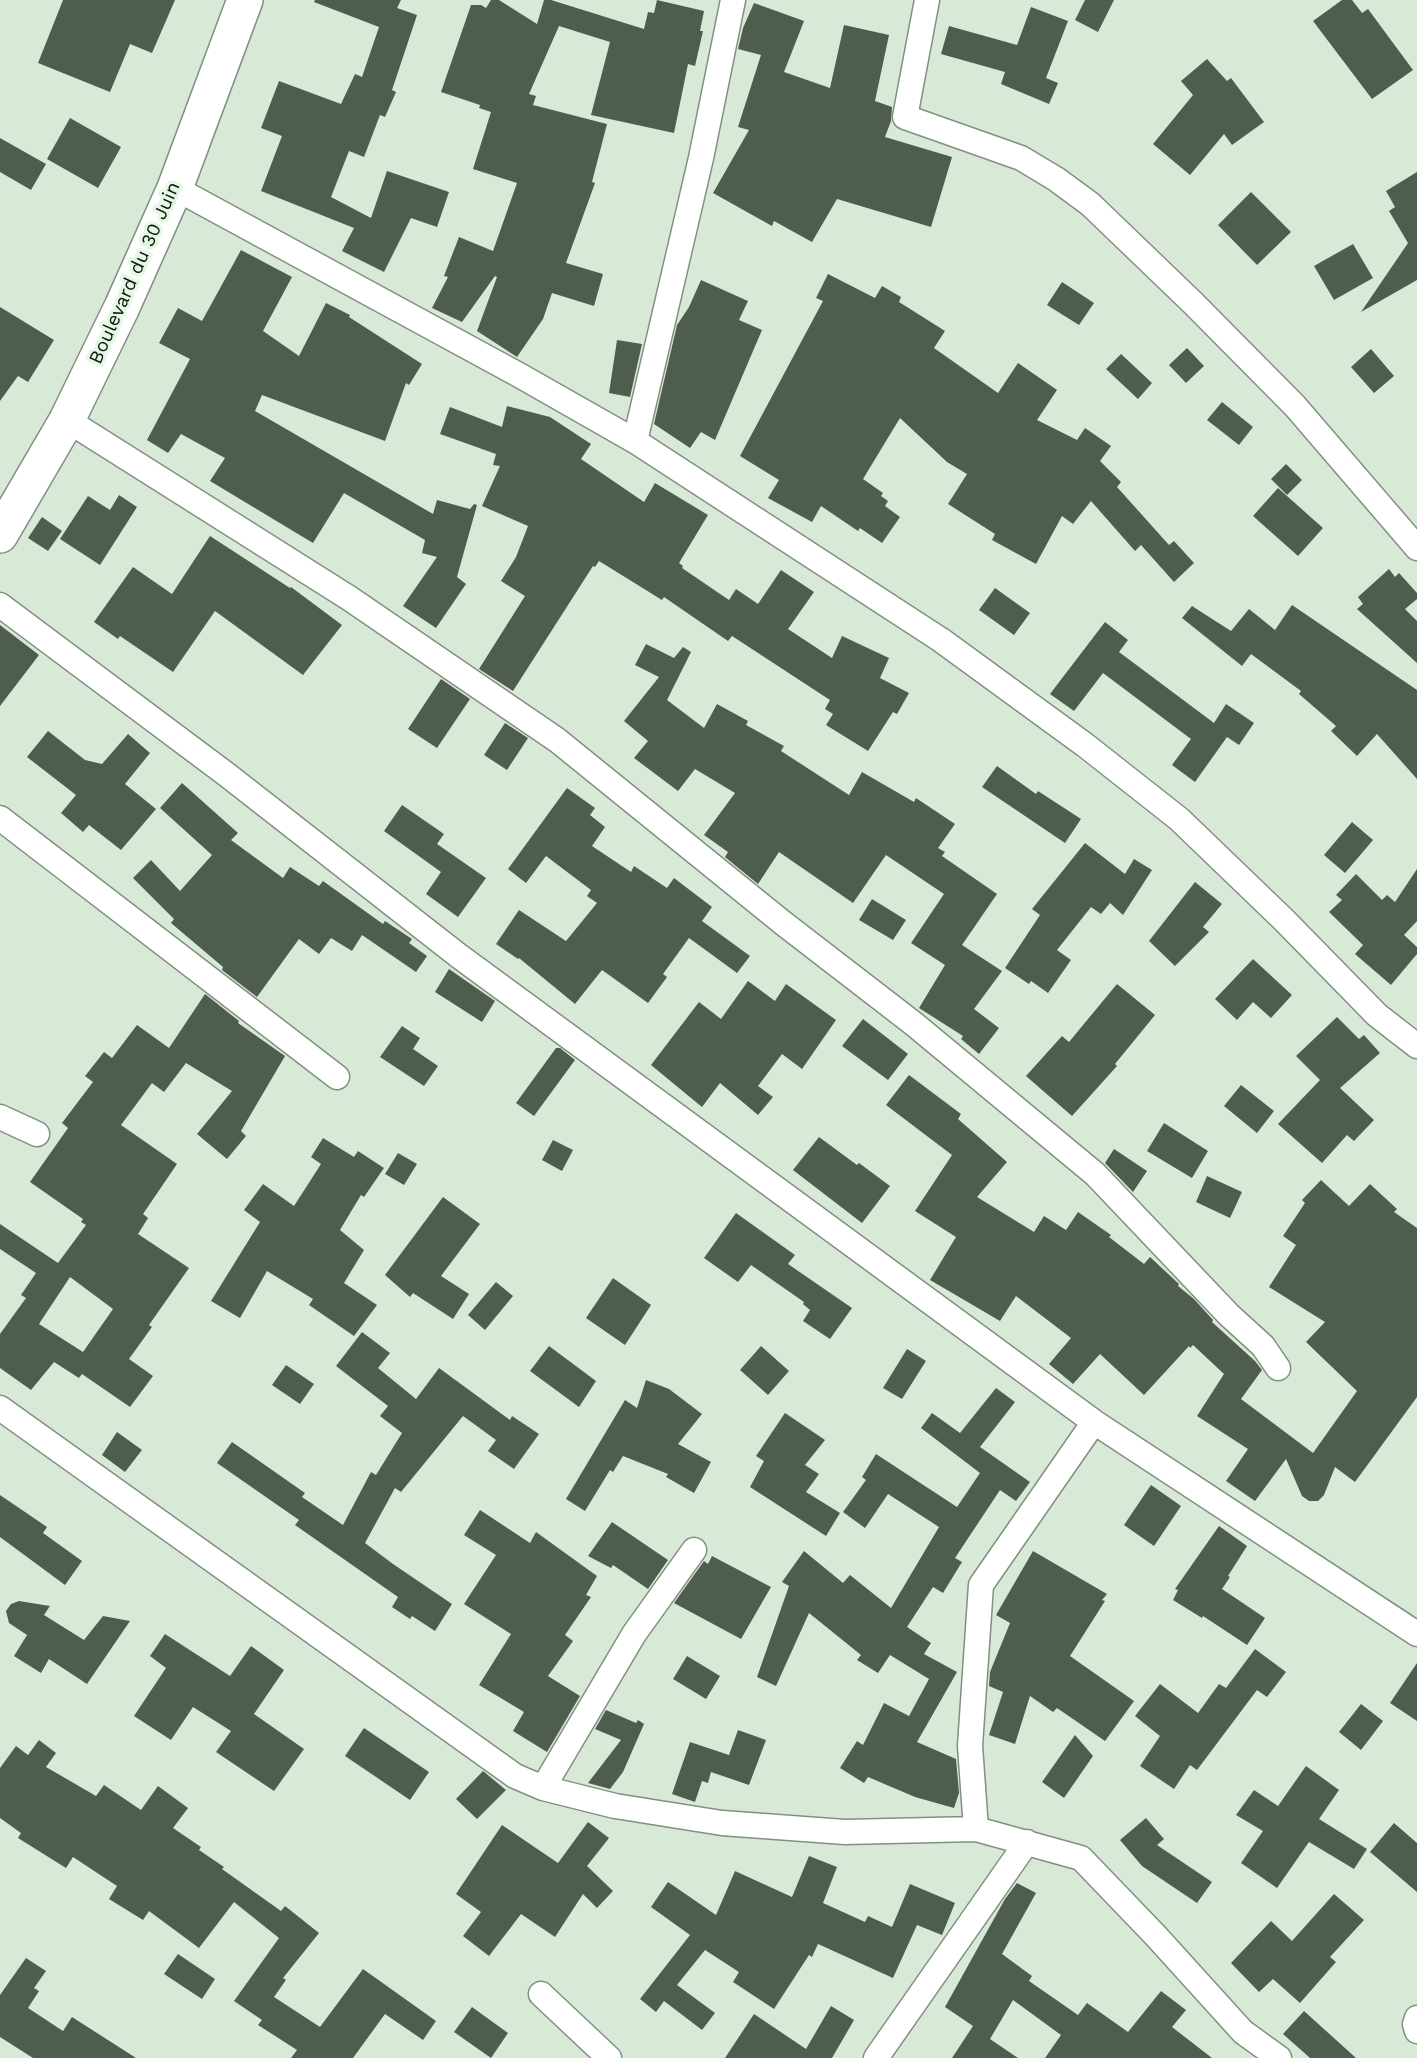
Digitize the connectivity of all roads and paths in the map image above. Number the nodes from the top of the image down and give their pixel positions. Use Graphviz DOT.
graph roads {
  1 [pos="245,0"];
  2 [pos="733,0"];
  3 [pos="927,0"];
  4 [pos="175,188"];
  5 [pos="67,420"];
  6 [pos="635,441"];
  7 [pos="0,534"];
  8 [pos="1417,548"];
  9 [pos="0,605"];
  10 [pos="0,818"];
  11 [pos="1417,1046"];
  12 [pos="337,1077"];
  13 [pos="0,1117"];
  14 [pos="37,1135"];
  15 [pos="1278,1368"];
  16 [pos="0,1408"];
  17 [pos="1094,1422"];
  18 [pos="694,1550"];
  19 [pos="1417,1634"];
  20 [pos="543,1788"];
  21 [pos="976,1829"];
  22 [pos="1027,1842"];
  23 [pos="541,1994"];
  24 [pos="1417,2018"];
  25 [pos="1417,2031"];
  26 [pos="609,2058"];
  27 [pos="876,2058"];
  28 [pos="1279,2058"];
  1 -- 4 [label="street, Boulevard du 30 Juin"];
  2 -- 6 [label="street"];
  3 -- 8 [label="street"];
  4 -- 5 [label="street, Boulevard du 30 Juin"];
  4 -- 6 [label="street"];
  5 -- 7 [label="street, Boulevard du 30 Juin"];
  5 -- 15 [label="street"];
  6 -- 11 [label="street"];
  9 -- 17 [label="street"];
  10 -- 12 [label="street"];
  13 -- 14 [label="street"];
  16 -- 20 [label="street"];
  17 -- 19 [label="street"];
  17 -- 21 [label="street"];
  18 -- 20 [label="street"];
  20 -- 21 [label="street"];
  21 -- 22 [label="street"];
  22 -- 27 [label="street"];
  22 -- 28 [label="street"];
  23 -- 26 [label="street"];
  24 -- 25 [label="street"];
}
